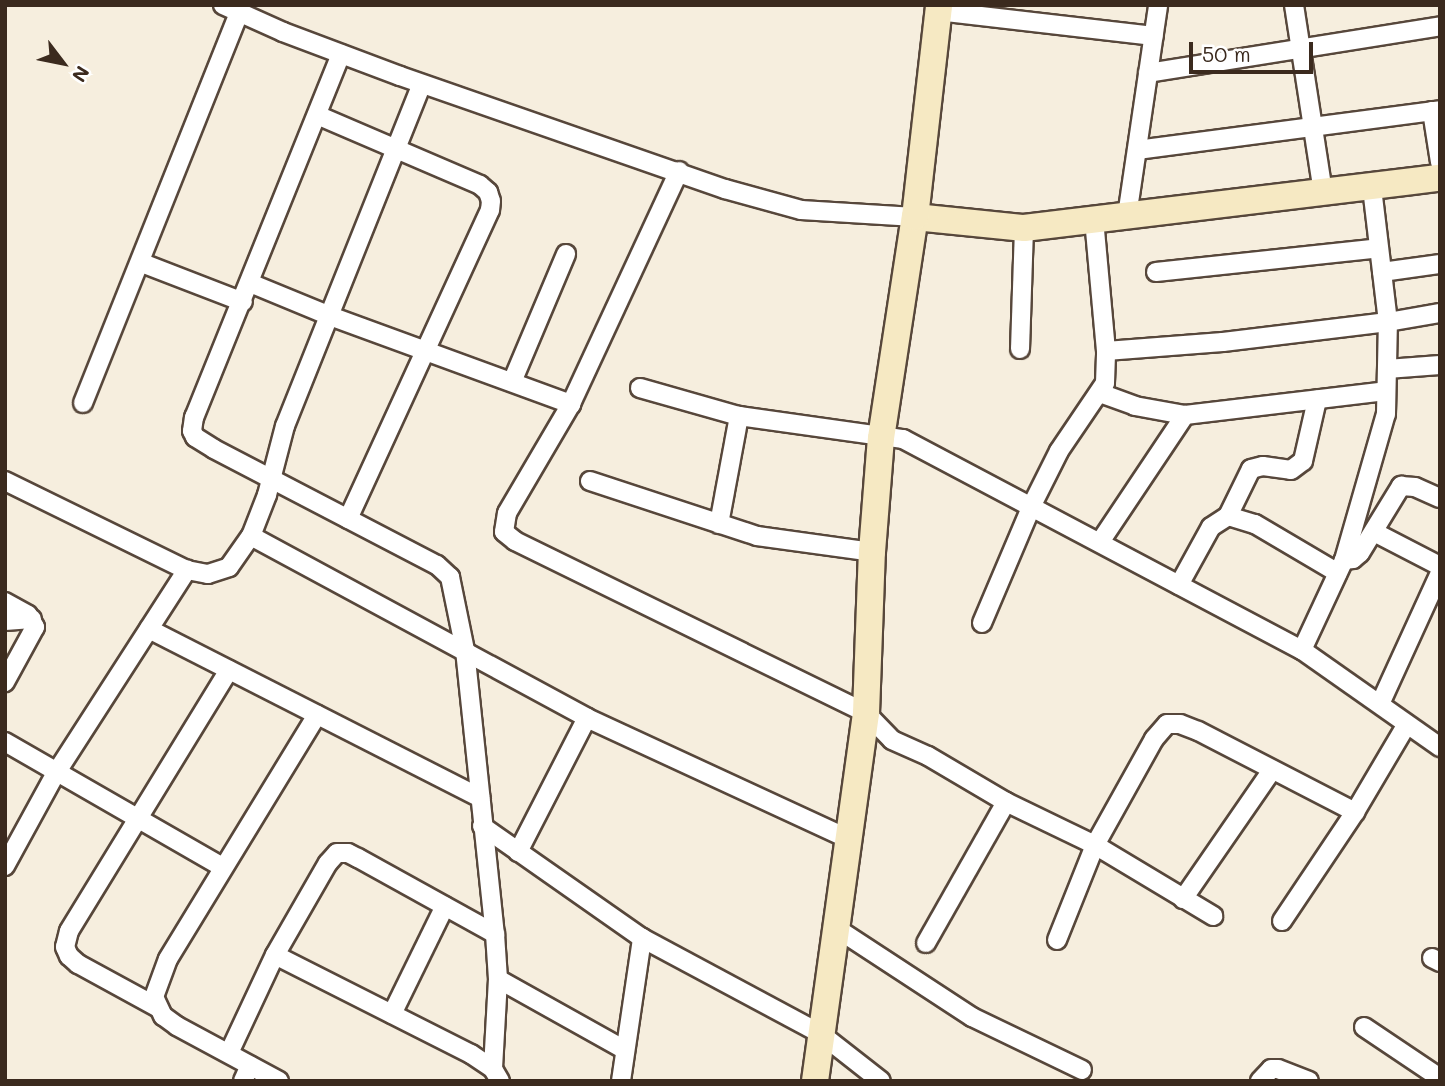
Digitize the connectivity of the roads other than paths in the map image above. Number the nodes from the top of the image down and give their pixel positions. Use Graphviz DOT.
graph roads {
  1 [pos="1158,5"];
  2 [pos="1294,5"];
  3 [pos="939,8"];
  4 [pos="231,9"];
  5 [pos="1440,26"];
  6 [pos="1154,36"];
  7 [pos="1301,49"];
  8 [pos="341,54"];
  9 [pos="1148,73"];
  10 [pos="422,84"];
  11 [pos="1436,110"];
  12 [pos="317,115"];
  13 [pos="1315,124"];
  14 [pos="397,149"];
  15 [pos="1137,150"];
  16 [pos="1440,162"];
  17 [pos="678,171"];
  18 [pos="1440,178"];
  19 [pos="1372,187"];
  20 [pos="1323,192"];
  21 [pos="1127,216"];
  22 [pos="915,217"];
  23 [pos="1094,219"];
  24 [pos="1024,228"];
  25 [pos="1379,248"];
  26 [pos="566,254"];
  27 [pos="142,262"];
  28 [pos="1440,264"];
  29 [pos="1156,272"];
  30 [pos="1382,272"];
  31 [pos="250,283"];
  32 [pos="243,302"];
  33 [pos="1440,313"];
  34 [pos="330,316"];
  35 [pos="1388,322"];
  36 [pos="1020,349"];
  37 [pos="426,351"];
  38 [pos="1106,351"];
  39 [pos="1440,365"];
  40 [pos="1387,369"];
  41 [pos="512,383"];
  42 [pos="640,388"];
  43 [pos="1386,391"];
  44 [pos="1100,393"];
  45 [pos="1317,400"];
  46 [pos="83,403"];
  47 [pos="571,404"];
  48 [pos="1185,415"];
  49 [pos="739,416"];
  50 [pos="881,438"];
  51 [pos="271,478"];
  52 [pos="5,481"];
  53 [pos="590,481"];
  54 [pos="1440,498"];
  55 [pos="1032,505"];
  56 [pos="1228,516"];
  57 [pos="348,519"];
  58 [pos="719,524"];
  59 [pos="1374,532"];
  60 [pos="251,536"];
  61 [pos="1100,542"];
  62 [pos="872,552"];
  63 [pos="1341,566"];
  64 [pos="1440,566"];
  65 [pos="187,570"];
  66 [pos="1440,573"];
  67 [pos="1179,585"];
  68 [pos="5,602"];
  69 [pos="32,619"];
  70 [pos="5,621"];
  71 [pos="982,623"];
  72 [pos="149,629"];
  73 [pos="465,650"];
  74 [pos="1302,650"];
  75 [pos="229,670"];
  76 [pos="5,682"];
  77 [pos="1380,704"];
  78 [pos="866,713"];
  79 [pos="317,715"];
  80 [pos="587,718"];
  81 [pos="1407,724"];
  82 [pos="5,742"];
  83 [pos="1440,747"];
  84 [pos="1272,770"];
  85 [pos="56,774"];
  86 [pos="480,798"];
  87 [pos="1006,802"];
  88 [pos="1355,812"];
  89 [pos="138,819"];
  90 [pos="482,826"];
  91 [pos="849,839"];
  92 [pos="1095,845"];
  93 [pos="518,852"];
  94 [pos="5,866"];
  95 [pos="222,867"];
  96 [pos="1184,899"];
  97 [pos="444,906"];
  98 [pos="1213,916"];
  99 [pos="1282,921"];
  100 [pos="836,928"];
  101 [pos="495,934"];
  102 [pos="642,938"];
  103 [pos="1057,940"];
  104 [pos="926,943"];
  105 [pos="275,955"];
  106 [pos="498,979"];
  107 [pos="157,1007"];
  108 [pos="392,1014"];
  109 [pos="1364,1027"];
  110 [pos="821,1034"];
  111 [pos="625,1050"];
  112 [pos="229,1053"];
  113 [pos="1082,1070"];
  114 [pos="247,1073"];
  115 [pos="498,1078"];
  116 [pos="1440,1078"];
  117 [pos="279,1081"];
  118 [pos="621,1081"];
  119 [pos="815,1081"];
  120 [pos="881,1081"];
  121 [pos="1260,1081"];
  122 [pos="1309,1081"];
  1 -- 6 [label="street"];
  2 -- 7 [label="street"];
  3 -- 6 [label="street"];
  3 -- 22 [label="street"];
  4 -- 8 [label="street"];
  4 -- 27 [label="street"];
  5 -- 7 [label="street"];
  6 -- 9 [label="street"];
  7 -- 9 [label="street"];
  7 -- 13 [label="street"];
  8 -- 10 [label="street"];
  8 -- 12 [label="street"];
  9 -- 15 [label="street"];
  10 -- 14 [label="street"];
  10 -- 17 [label="street"];
  11 -- 13 [label="street"];
  11 -- 16 [label="street"];
  12 -- 14 [label="street"];
  12 -- 31 [label="street"];
  13 -- 15 [label="street"];
  13 -- 20 [label="street"];
  14 -- 34 [label="street"];
  14 -- 37 [label="street"];
  15 -- 21 [label="street"];
  17 -- 22 [label="street"];
  17 -- 47 [label="street"];
  18 -- 19 [label="street"];
  19 -- 20 [label="street"];
  19 -- 25 [label="street"];
  20 -- 21 [label="street"];
  21 -- 23 [label="street"];
  22 -- 24 [label="street"];
  22 -- 50 [label="street"];
  23 -- 24 [label="street"];
  23 -- 38 [label="street"];
  24 -- 36 [label="street"];
  25 -- 29 [label="street"];
  25 -- 30 [label="street"];
  26 -- 41 [label="street"];
  27 -- 32 [label="street"];
  27 -- 46 [label="street"];
  28 -- 30 [label="street"];
  30 -- 35 [label="street"];
  31 -- 32 [label="street"];
  31 -- 34 [label="street"];
  32 -- 51 [label="street"];
  33 -- 35 [label="street"];
  34 -- 37 [label="street"];
  34 -- 51 [label="street"];
  35 -- 38 [label="street"];
  35 -- 40 [label="street"];
  37 -- 41 [label="street"];
  37 -- 57 [label="street"];
  38 -- 44 [label="street"];
  39 -- 40 [label="street"];
  40 -- 43 [label="street"];
  41 -- 47 [label="street"];
  42 -- 49 [label="street"];
  43 -- 45 [label="street"];
  43 -- 63 [label="street"];
  44 -- 48 [label="street"];
  44 -- 55 [label="street"];
  45 -- 48 [label="street"];
  45 -- 56 [label="street"];
  47 -- 78 [label="street"];
  48 -- 61 [label="street"];
  49 -- 50 [label="street"];
  49 -- 58 [label="street"];
  50 -- 55 [label="street"];
  50 -- 62 [label="street"];
  51 -- 57 [label="street"];
  51 -- 60 [label="street"];
  52 -- 65 [label="street"];
  53 -- 58 [label="street"];
  54 -- 59 [label="street"];
  55 -- 61 [label="street"];
  55 -- 71 [label="street"];
  56 -- 63 [label="street"];
  56 -- 67 [label="street"];
  57 -- 73 [label="street"];
  58 -- 62 [label="street"];
  59 -- 63 [label="street"];
  59 -- 64 [label="street"];
  60 -- 65 [label="street"];
  60 -- 73 [label="street"];
  61 -- 67 [label="street"];
  62 -- 78 [label="street"];
  63 -- 74 [label="street"];
  65 -- 72 [label="street"];
  66 -- 77 [label="street"];
  67 -- 74 [label="street"];
  68 -- 69 [label="street"];
  69 -- 70 [label="street"];
  69 -- 76 [label="street"];
  72 -- 75 [label="street"];
  72 -- 85 [label="street"];
  73 -- 80 [label="street"];
  73 -- 86 [label="street"];
  74 -- 77 [label="street"];
  75 -- 79 [label="street"];
  75 -- 89 [label="street"];
  77 -- 81 [label="street"];
  78 -- 87 [label="street"];
  78 -- 91 [label="street"];
  79 -- 86 [label="street"];
  79 -- 95 [label="street"];
  80 -- 91 [label="street"];
  80 -- 93 [label="street"];
  81 -- 83 [label="street"];
  81 -- 88 [label="street"];
  82 -- 85 [label="street"];
  84 -- 88 [label="street"];
  84 -- 92 [label="street"];
  84 -- 96 [label="street"];
  85 -- 89 [label="street"];
  85 -- 94 [label="street"];
  86 -- 90 [label="street"];
  87 -- 92 [label="street"];
  87 -- 104 [label="street"];
  88 -- 99 [label="street"];
  89 -- 95 [label="street"];
  89 -- 107 [label="street"];
  90 -- 93 [label="street"];
  90 -- 101 [label="street"];
  91 -- 100 [label="street"];
  92 -- 96 [label="street"];
  92 -- 103 [label="street"];
  93 -- 102 [label="street"];
  95 -- 107 [label="street"];
  96 -- 98 [label="street"];
  97 -- 101 [label="street"];
  97 -- 105 [label="street"];
  97 -- 108 [label="street"];
  100 -- 110 [label="street"];
  100 -- 113 [label="street"];
  101 -- 106 [label="street"];
  102 -- 110 [label="street"];
  102 -- 111 [label="street"];
  105 -- 108 [label="street"];
  105 -- 112 [label="street"];
  106 -- 111 [label="street"];
  106 -- 115 [label="street"];
  107 -- 112 [label="street"];
  108 -- 115 [label="street"];
  109 -- 116 [label="street"];
  110 -- 119 [label="street"];
  110 -- 120 [label="street"];
  111 -- 118 [label="street"];
  112 -- 114 [label="street"];
  114 -- 117 [label="street"];
  121 -- 122 [label="street"];
}
